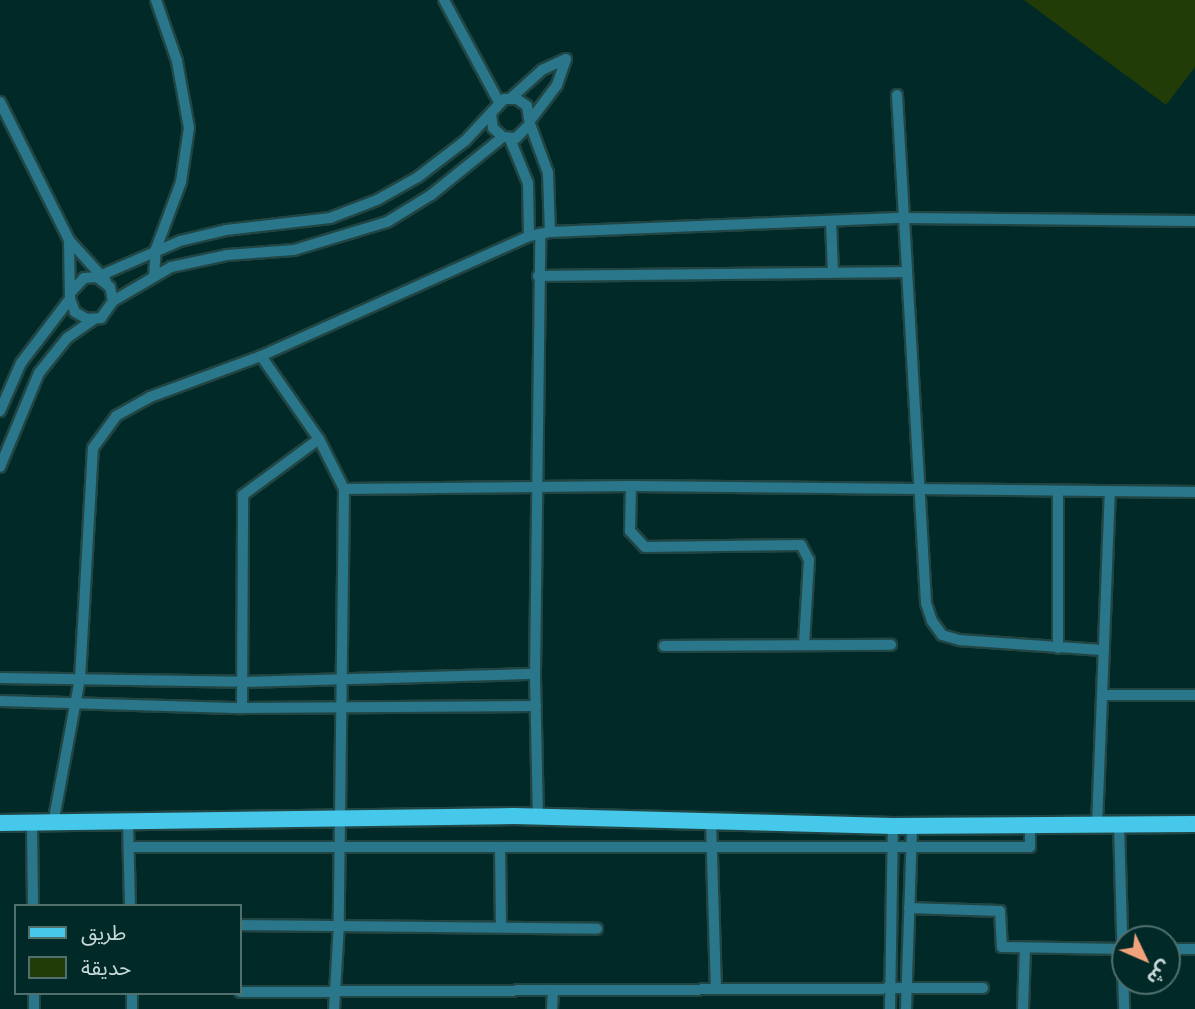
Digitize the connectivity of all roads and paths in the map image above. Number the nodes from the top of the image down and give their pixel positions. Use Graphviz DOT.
graph roads {
  1 [pos="156,0"];
  2 [pos="444,0"];
  3 [pos="897,95"];
  4 [pos="511,98"];
  5 [pos="0,102"];
  6 [pos="499,102"];
  7 [pos="491,114"];
  8 [pos="531,121"];
  9 [pos="506,138"];
  10 [pos="903,218"];
  11 [pos="831,220"];
  12 [pos="1195,221"];
  13 [pos="540,234"];
  14 [pos="69,240"];
  15 [pos="156,250"];
  16 [pos="832,272"];
  17 [pos="906,272"];
  18 [pos="154,276"];
  19 [pos="538,276"];
  20 [pos="101,278"];
  21 [pos="70,296"];
  22 [pos="113,301"];
  23 [pos="94,320"];
  24 [pos="261,356"];
  25 [pos="0,411"];
  26 [pos="320,439"];
  27 [pos="0,467"];
  28 [pos="631,486"];
  29 [pos="536,488"];
  30 [pos="344,489"];
  31 [pos="923,492"];
  32 [pos="1058,492"];
  33 [pos="1110,492"];
  34 [pos="1195,492"];
  35 [pos="804,643"];
  36 [pos="891,645"];
  37 [pos="664,646"];
  38 [pos="1058,648"];
  39 [pos="1104,650"];
  40 [pos="535,674"];
  41 [pos="342,677"];
  42 [pos="0,678"];
  43 [pos="80,679"];
  44 [pos="243,682"];
  45 [pos="1102,695"];
  46 [pos="1195,695"];
  47 [pos="0,701"];
  48 [pos="74,703"];
  49 [pos="342,705"];
  50 [pos="536,706"];
  51 [pos="242,708"];
  52 [pos="538,819"];
  53 [pos="340,820"];
  54 [pos="711,822"];
  55 [pos="0,823"];
  56 [pos="32,823"];
  57 [pos="52,824"];
  58 [pos="128,824"];
  59 [pos="1195,824"];
  60 [pos="912,825"];
  61 [pos="1119,825"];
  62 [pos="893,826"];
  63 [pos="1030,826"];
  64 [pos="1097,826"];
  65 [pos="711,846"];
  66 [pos="129,847"];
  67 [pos="340,847"];
  68 [pos="500,847"];
  69 [pos="893,848"];
  70 [pos="911,848"];
  71 [pos="33,904"];
  72 [pos="130,904"];
  73 [pos="909,908"];
  74 [pos="339,923"];
  75 [pos="242,925"];
  76 [pos="1124,925"];
  77 [pos="501,926"];
  78 [pos="597,929"];
  79 [pos="1025,948"];
  80 [pos="1111,949"];
  81 [pos="890,988"];
  82 [pos="906,988"];
  83 [pos="983,988"];
  84 [pos="716,989"];
  85 [pos="553,991"];
  86 [pos="242,992"];
  87 [pos="334,992"];
  88 [pos="334,1009"];
  89 [pos="552,1009"];
  90 [pos="890,1009"];
  91 [pos="906,1009"];
  92 [pos="1023,1009"];
  1 -- 15 [label="street"];
  2 -- 6 [label="street"];
  3 -- 10 [label="street"];
  4 -- 6 [label="street"];
  4 -- 8 [label="street"];
  4 -- 8 [label="street"];
  5 -- 14 [label="street"];
  6 -- 7 [label="street"];
  7 -- 9 [label="street"];
  7 -- 15 [label="street"];
  8 -- 9 [label="street"];
  8 -- 13 [label="street"];
  9 -- 13 [label="street"];
  9 -- 18 [label="street"];
  10 -- 11 [label="street"];
  10 -- 12 [label="street"];
  10 -- 17 [label="street"];
  11 -- 13 [label="street"];
  11 -- 16 [label="street"];
  13 -- 19 [label="street"];
  13 -- 24 [label="street"];
  14 -- 20 [label="street"];
  14 -- 21 [label="street"];
  15 -- 18 [label="street"];
  15 -- 20 [label="street"];
  16 -- 17 [label="street"];
  16 -- 19 [label="street"];
  17 -- 31 [label="street"];
  18 -- 22 [label="street"];
  19 -- 29 [label="street"];
  20 -- 21 [label="street"];
  20 -- 22 [label="street"];
  21 -- 23 [label="street"];
  21 -- 25 [label="street"];
  22 -- 23 [label="street"];
  23 -- 27 [label="street"];
  24 -- 26 [label="street"];
  24 -- 43 [label="street"];
  26 -- 30 [label="street"];
  26 -- 44 [label="street"];
  28 -- 29 [label="street"];
  28 -- 31 [label="street"];
  28 -- 35 [label="street"];
  29 -- 30 [label="street"];
  29 -- 40 [label="street"];
  30 -- 41 [label="street"];
  31 -- 32 [label="street"];
  31 -- 38 [label="street"];
  32 -- 33 [label="street"];
  32 -- 38 [label="street"];
  33 -- 34 [label="street"];
  33 -- 39 [label="street"];
  35 -- 36 [label="street"];
  35 -- 37 [label="street"];
  38 -- 39 [label="street"];
  39 -- 45 [label="street"];
  40 -- 41 [label="street"];
  40 -- 50 [label="street"];
  41 -- 44 [label="street"];
  41 -- 49 [label="street"];
  42 -- 43 [label="street"];
  43 -- 44 [label="street"];
  43 -- 48 [label="street"];
  44 -- 51 [label="street"];
  45 -- 46 [label="street"];
  45 -- 64 [label="street"];
  47 -- 48 [label="street"];
  48 -- 51 [label="street"];
  48 -- 57 [label="street"];
  49 -- 50 [label="street"];
  49 -- 51 [label="street"];
  49 -- 53 [label="street"];
  50 -- 52 [label="street"];
  52 -- 53 [label="main road"];
  52 -- 54 [label="main road"];
  53 -- 58 [label="main road"];
  53 -- 67 [label="street"];
  54 -- 62 [label="main road"];
  54 -- 65 [label="street"];
  55 -- 56 [label="main road"];
  56 -- 57 [label="main road"];
  56 -- 71 [label="street"];
  57 -- 58 [label="main road"];
  58 -- 66 [label="street"];
  59 -- 61 [label="main road"];
  60 -- 62 [label="main road"];
  60 -- 63 [label="main road"];
  60 -- 70 [label="street"];
  61 -- 64 [label="main road"];
  61 -- 76 [label="street"];
  62 -- 69 [label="street"];
  63 -- 64 [label="main road"];
  63 -- 70 [label="street"];
  65 -- 68 [label="street"];
  65 -- 69 [label="street"];
  65 -- 84 [label="street"];
  66 -- 67 [label="street"];
  66 -- 72 [label="street"];
  67 -- 68 [label="street"];
  67 -- 74 [label="street"];
  68 -- 77 [label="street"];
  69 -- 70 [label="street"];
  69 -- 81 [label="street"];
  70 -- 73 [label="street"];
  73 -- 79 [label="street"];
  73 -- 82 [label="street"];
  74 -- 75 [label="street"];
  74 -- 77 [label="street"];
  74 -- 87 [label="street"];
  77 -- 78 [label="street"];
  79 -- 80 [label="street"];
  79 -- 92 [label="street"];
  81 -- 82 [label="street"];
  81 -- 84 [label="street"];
  81 -- 90 [label="street"];
  82 -- 83 [label="street"];
  82 -- 91 [label="street"];
  84 -- 85 [label="street"];
  85 -- 87 [label="street"];
  85 -- 89 [label="street"];
  86 -- 87 [label="street"];
  87 -- 88 [label="street"];
}
